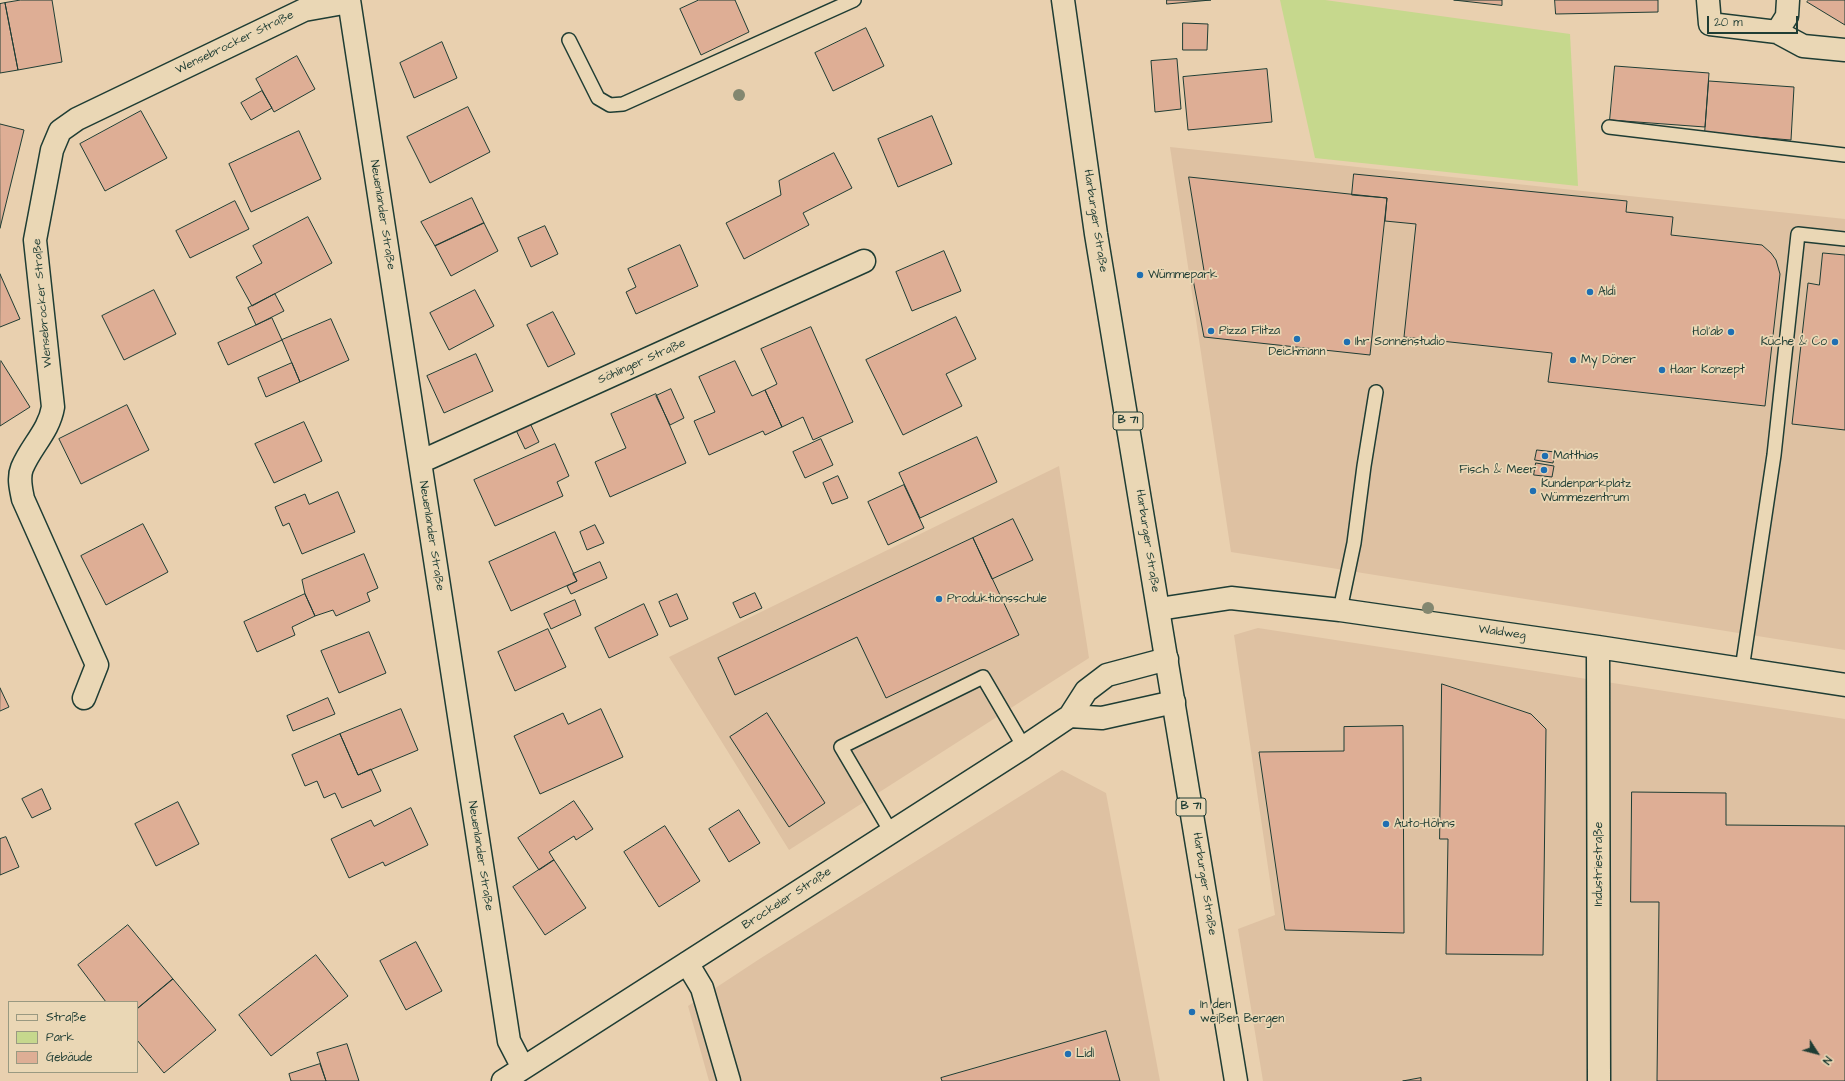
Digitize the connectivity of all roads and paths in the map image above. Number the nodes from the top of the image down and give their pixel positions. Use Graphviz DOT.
graph roads {
  1 [pos="854,0"];
  2 [pos="1064,0"];
  3 [pos="1708,0"];
  4 [pos="1788,0"];
  5 [pos="349,1"];
  6 [pos="1777,32"];
  7 [pos="569,40"];
  8 [pos="1845,50"];
  9 [pos="1609,127"];
  10 [pos="1845,155"];
  11 [pos="1845,239"];
  12 [pos="864,261"];
  13 [pos="1376,392"];
  14 [pos="420,462"];
  15 [pos="1159,609"];
  16 [pos="1340,610"];
  17 [pos="1598,647"];
  18 [pos="1167,659"];
  19 [pos="1742,669"];
  20 [pos="1845,685"];
  21 [pos="84,698"];
  22 [pos="1174,702"];
  23 [pos="1070,716"];
  24 [pos="1024,747"];
  25 [pos="891,832"];
  26 [pos="687,963"];
  27 [pos="523,1068"];
  28 [pos="503,1081"];
  29 [pos="729,1081"];
  30 [pos="1236,1081"];
  31 [pos="1600,1081"];
  1 -- 7 [label="lane"];
  2 -- 15 [label="street, Harburger Straße / B 71"];
  3 -- 6 [label="street"];
  4 -- 6 [label="street"];
  5 -- 14 [label="street, Neuenlander Straße"];
  5 -- 21 [label="street, Wensebrocker Straße"];
  6 -- 8 [label="street"];
  9 -- 10 [label="lane"];
  11 -- 19 [label="lane"];
  12 -- 14 [label="street, Söhlinger Straße"];
  13 -- 16 [label="lane"];
  14 -- 27 [label="street, Neuenlander Straße"];
  15 -- 16 [label="street, Waldweg"];
  15 -- 18 [label="street, Harburger Straße / B 71"];
  16 -- 17 [label="street, Waldweg"];
  17 -- 19 [label="street, Waldweg"];
  17 -- 31 [label="street, Industriestraße"];
  18 -- 22 [label="street, Harburger Straße / B 71"];
  18 -- 23 [label="street, Brockeler Straße"];
  19 -- 20 [label="street, Waldweg"];
  22 -- 23 [label="street"];
  22 -- 30 [label="street, Harburger Straße / B 71"];
  23 -- 24 [label="street, Brockeler Straße"];
  24 -- 25 [label="street, Brockeler Straße"];
  24 -- 25 [label="lane"];
  25 -- 26 [label="street, Brockeler Straße"];
  26 -- 27 [label="street, Brockeler Straße"];
  26 -- 29 [label="street"];
  27 -- 28 [label="street, Brockeler Straße"];
}
